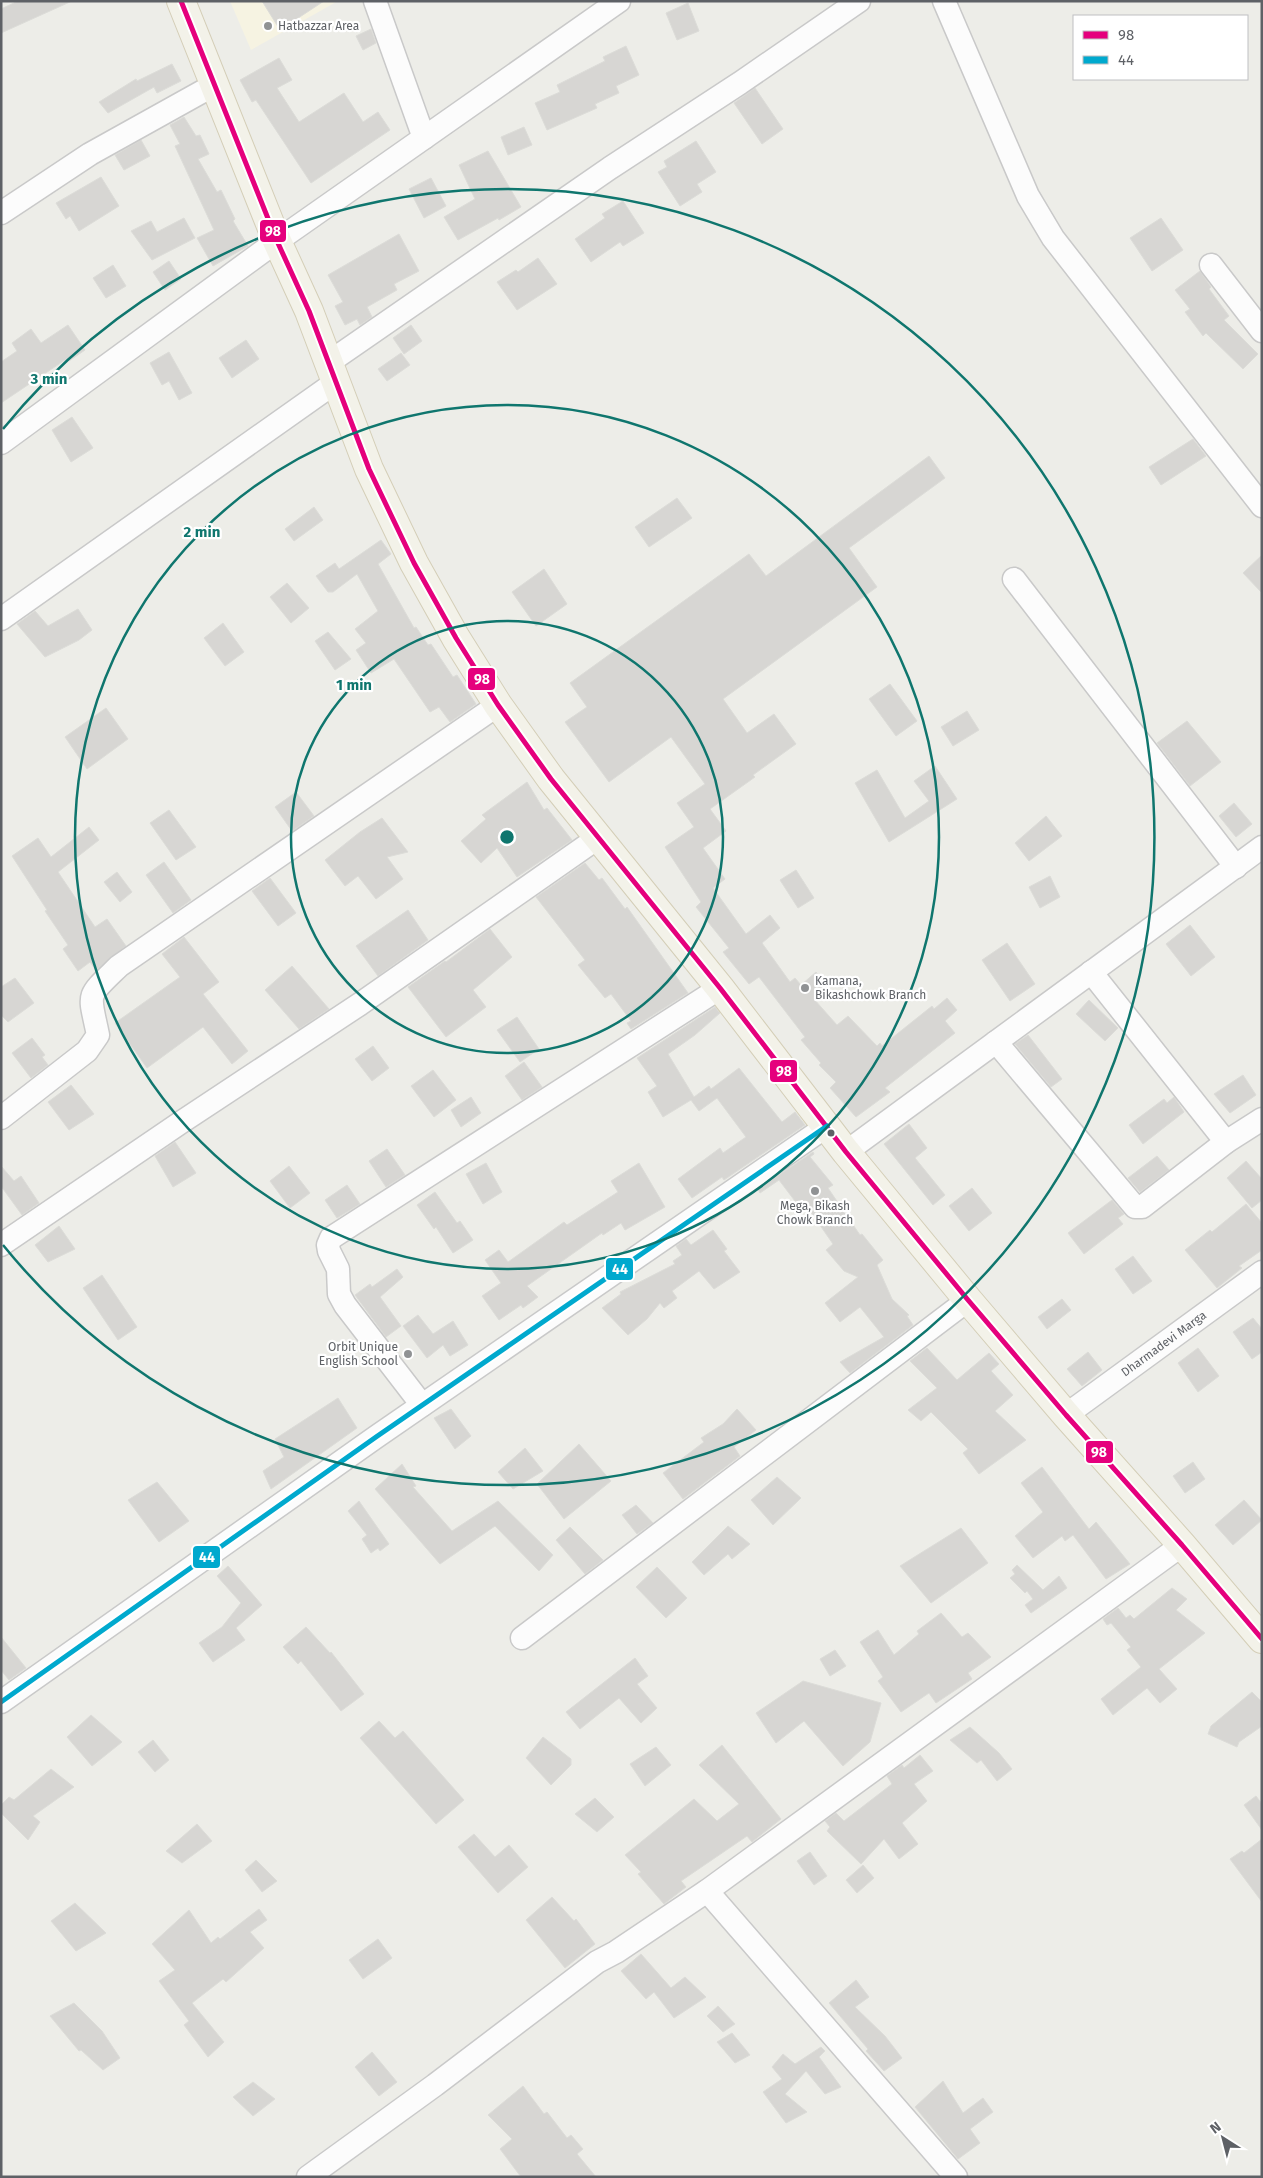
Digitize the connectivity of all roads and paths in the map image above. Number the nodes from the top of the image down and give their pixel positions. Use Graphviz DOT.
graph roads {
  1 [pos="181,1"];
  2 [pos="375,1"];
  3 [pos="619,1"];
  4 [pos="860,1"];
  5 [pos="944,1"];
  6 [pos="214,85"];
  7 [pos="424,138"];
  8 [pos="1,213"];
  9 [pos="277,241"];
  10 [pos="1211,265"];
  11 [pos="1262,331"];
  12 [pos="332,372"];
  13 [pos="1,443"];
  14 [pos="1262,506"];
  15 [pos="1014,579"];
  16 [pos="1,619"];
  17 [pos="498,705"];
  18 [pos="599,837"];
  19 [pos="1262,847"];
  20 [pos="1236,866"];
  21 [pos="1091,972"];
  22 [pos="720,988"];
  23 [pos="996,1042"];
  24 [pos="1,1118"];
  25 [pos="1262,1119"];
  26 [pos="827,1126"];
  27 [pos="1226,1142"];
  28 [pos="846,1152"];
  29 [pos="1,1245"];
  30 [pos="1262,1272"];
  31 [pos="968,1300"];
  32 [pos="422,1405"];
  33 [pos="1066,1415"];
  34 [pos="1182,1545"];
  35 [pos="522,1638"];
  36 [pos="1262,1639"];
  37 [pos="1,1702"];
  38 [pos="707,1891"];
  39 [pos="308,2177"];
  40 [pos="956,2177"];
  1 -- 6 [label="main road"];
  2 -- 7 [label="street"];
  3 -- 7 [label="street"];
  4 -- 12 [label="street"];
  5 -- 14 [label="street"];
  6 -- 8 [label="street"];
  6 -- 9 [label="main road"];
  7 -- 9 [label="street"];
  9 -- 12 [label="main road"];
  9 -- 13 [label="street"];
  10 -- 11 [label="street"];
  12 -- 16 [label="street"];
  12 -- 17 [label="main road"];
  15 -- 20 [label="street"];
  17 -- 18 [label="main road"];
  17 -- 24 [label="street"];
  18 -- 22 [label="main road"];
  18 -- 29 [label="street"];
  19 -- 20 [label="street"];
  20 -- 21 [label="street"];
  21 -- 23 [label="street"];
  21 -- 27 [label="street"];
  22 -- 26 [label="main road"];
  22 -- 32 [label="street"];
  23 -- 27 [label="street"];
  23 -- 28 [label="street"];
  25 -- 27 [label="street"];
  26 -- 28 [label="main road"];
  26 -- 32 [label="street"];
  28 -- 31 [label="main road"];
  30 -- 33 [label="street, Dharmadevi Marga"];
  31 -- 33 [label="main road"];
  31 -- 35 [label="street"];
  32 -- 37 [label="street"];
  33 -- 34 [label="main road"];
  34 -- 36 [label="main road"];
  34 -- 38 [label="street"];
  38 -- 39 [label="street"];
  38 -- 40 [label="street"];
}
